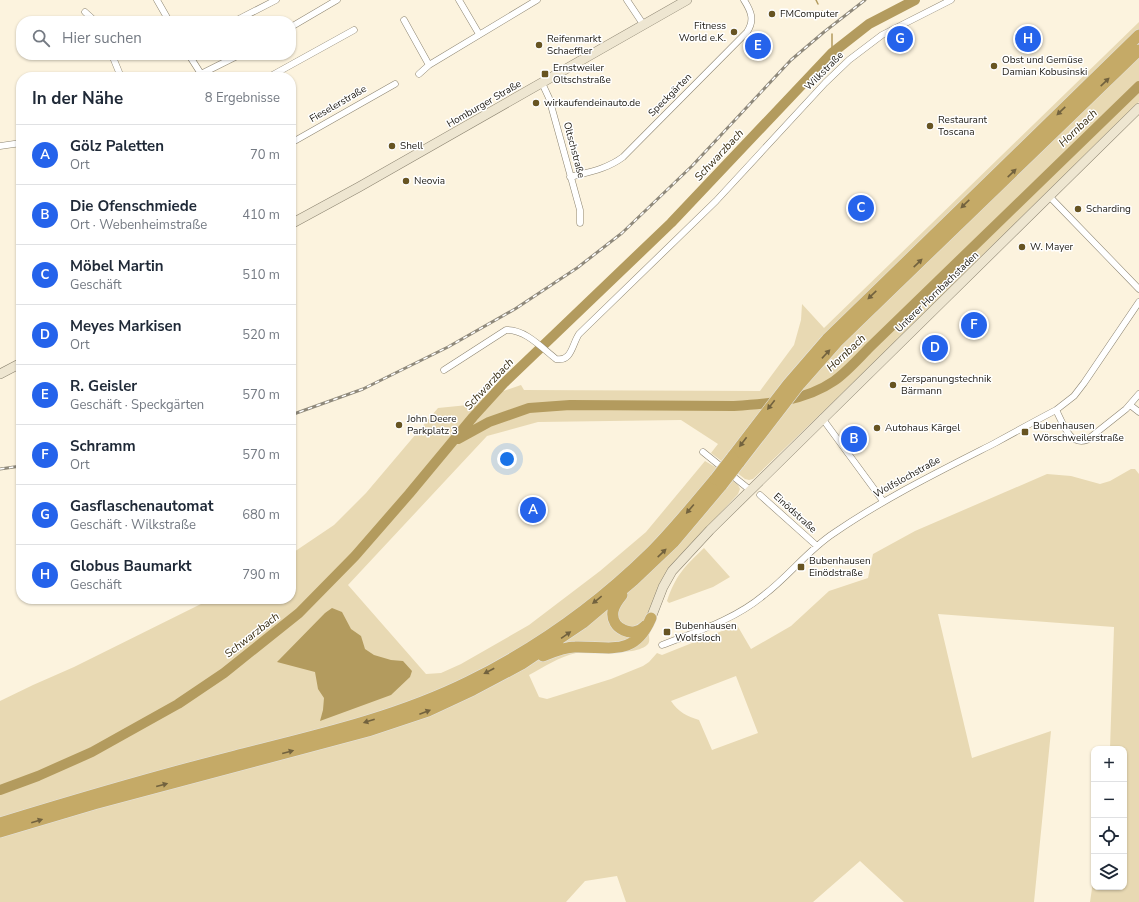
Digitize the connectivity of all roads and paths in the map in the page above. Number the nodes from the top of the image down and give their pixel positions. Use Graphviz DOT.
graph roads {
  1 [pos="157,0"];
  2 [pos="276,0"];
  3 [pos="337,0"];
  4 [pos="459,0"];
  5 [pos="537,0"];
  6 [pos="627,0"];
  7 [pos="687,0"];
  8 [pos="744,0"];
  9 [pos="951,0"];
  10 [pos="526,2"];
  11 [pos="85,12"];
  12 [pos="89,16"];
  13 [pos="166,16"];
  14 [pos="245,16"];
  15 [pos="404,20"];
  16 [pos="296,24"];
  17 [pos="643,24"];
  18 [pos="354,30"];
  19 [pos="479,34"];
  20 [pos="1139,35"];
  21 [pos="1139,50"];
  22 [pos="114,60"];
  23 [pos="192,60"];
  24 [pos="230,60"];
  25 [pos="429,64"];
  26 [pos="119,72"];
  27 [pos="200,72"];
  28 [pos="209,72"];
  29 [pos="278,72"];
  30 [pos="419,74"];
  31 [pos="542,83"];
  32 [pos="395,84"];
  33 [pos="1139,108"];
  34 [pos="296,140"];
  35 [pos="16,144"];
  36 [pos="0,146"];
  37 [pos="570,177"];
  38 [pos="1049,196"];
  39 [pos="296,221"];
  40 [pos="580,223"];
  41 [pos="1139,289"];
  42 [pos="1139,302"];
  43 [pos="16,366"];
  44 [pos="444,370"];
  45 [pos="0,374"];
  46 [pos="1139,394"];
  47 [pos="1130,406"];
  48 [pos="1056,410"];
  49 [pos="1139,412"];
  50 [pos="822,418"];
  51 [pos="703,452"];
  52 [pos="735,460"];
  53 [pos="718,482"];
  54 [pos="750,490"];
  55 [pos="760,495"];
  56 [pos="884,501"];
  57 [pos="817,546"];
  58 [pos="634,580"];
  59 [pos="651,618"];
  60 [pos="662,645"];
  61 [pos="522,664"];
  62 [pos="0,823"];
  63 [pos="0,832"];
  1 -- 13 [label="street"];
  2 -- 14 [label="street"];
  3 -- 16 [label="street"];
  4 -- 19 [label="street"];
  5 -- 10 [label="street"];
  6 -- 17 [label="street"];
  7 -- 17 [label="street, Homburger Straße"];
  8 -- 37 [label="street, Speckgärten"];
  9 -- 44 [label="street, Wilkstraße"];
  10 -- 19 [label="street"];
  11 -- 12 [label="street"];
  15 -- 25 [label="street"];
  17 -- 31 [label="street, Homburger Straße"];
  18 -- 29 [label="street"];
  19 -- 25 [label="street"];
  20 -- 52 [label="highway, one-way"];
  52 -- 21 [label="highway, one-way"];
  22 -- 26 [label="street"];
  23 -- 27 [label="street"];
  24 -- 28 [label="street"];
  25 -- 30 [label="street"];
  31 -- 37 [label="street, Oltschstraße"];
  31 -- 39 [label="street, Homburger Straße"];
  32 -- 34 [label="street, Fieselerstraße"];
  33 -- 38 [label="street, Unterer Hornbachstaden"];
  35 -- 36 [label="street"];
  37 -- 40 [label="street, Oltschstraße"];
  38 -- 41 [label="street"];
  38 -- 50 [label="street, Unterer Hornbachstaden"];
  42 -- 48 [label="street, Wolfslochstraße"];
  43 -- 45 [label="street"];
  46 -- 47 [label="street"];
  47 -- 48 [label="street"];
  47 -- 49 [label="street"];
  48 -- 56 [label="street, Wolfslochstraße"];
  50 -- 54 [label="street, Unterer Hornbachstaden"];
  50 -- 56 [label="street"];
  51 -- 54 [label="street"];
  52 -- 53 [label="highway, bridge"];
  58 -- 53 [label="highway, one-way"];
  53 -- 62 [label="highway, one-way"];
  54 -- 59 [label="street, Unterer Hornbachstaden"];
  55 -- 57 [label="street, Einödstraße"];
  56 -- 57 [label="street, Wolfslochstraße"];
  57 -- 60 [label="street, Wolfslochstraße"];
  58 -- 59 [label="highway"];
  61 -- 58 [label="highway, one-way"];
  59 -- 61 [label="highway"];
  63 -- 61 [label="highway, one-way"];
}
